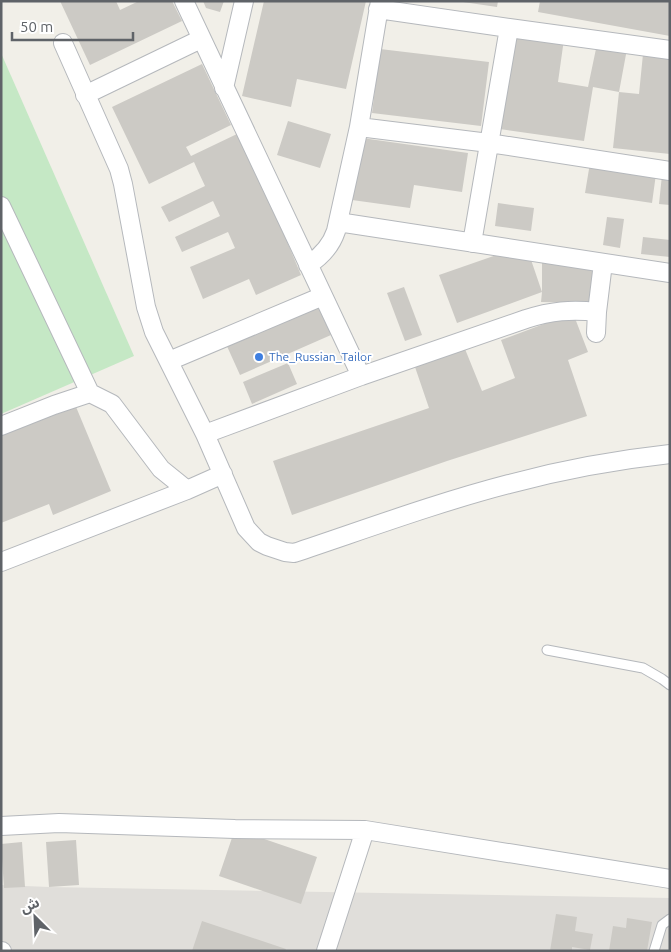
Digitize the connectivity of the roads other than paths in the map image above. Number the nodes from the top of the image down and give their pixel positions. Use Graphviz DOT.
graph roads {
  1 [pos="184,1"];
  2 [pos="244,1"];
  3 [pos="379,5"];
  4 [pos="509,28"];
  5 [pos="202,40"];
  6 [pos="64,43"];
  7 [pos="670,50"];
  8 [pos="224,88"];
  9 [pos="85,95"];
  10 [pos="359,127"];
  11 [pos="489,143"];
  12 [pos="670,171"];
  13 [pos="1,206"];
  14 [pos="338,222"];
  15 [pos="472,243"];
  16 [pos="603,263"];
  17 [pos="308,265"];
  18 [pos="670,273"];
  19 [pos="323,296"];
  20 [pos="597,312"];
  21 [pos="596,333"];
  22 [pos="168,361"];
  23 [pos="361,376"];
  24 [pos="90,393"];
  25 [pos="1,426"];
  26 [pos="205,434"];
  27 [pos="670,454"];
  28 [pos="222,474"];
  29 [pos="187,490"];
  30 [pos="1,562"];
  31 [pos="547,650"];
  32 [pos="670,685"];
  33 [pos="1,826"];
  34 [pos="365,830"];
  35 [pos="670,879"];
  36 [pos="670,919"];
  37 [pos="326,951"];
  38 [pos="654,951"];
  1 -- 5 [label="street"];
  2 -- 8 [label="street"];
  3 -- 4 [label="street"];
  3 -- 10 [label="street"];
  4 -- 7 [label="street"];
  4 -- 11 [label="street"];
  5 -- 8 [label="street"];
  5 -- 9 [label="street"];
  6 -- 9 [label="street"];
  8 -- 17 [label="street"];
  9 -- 22 [label="street"];
  10 -- 11 [label="street"];
  10 -- 14 [label="street"];
  11 -- 12 [label="street"];
  11 -- 15 [label="street"];
  13 -- 24 [label="street"];
  14 -- 15 [label="street"];
  14 -- 17 [label="street"];
  15 -- 16 [label="street"];
  16 -- 18 [label="street"];
  16 -- 20 [label="street"];
  17 -- 19 [label="street"];
  19 -- 22 [label="street"];
  19 -- 23 [label="street"];
  20 -- 21 [label="street"];
  20 -- 23 [label="street"];
  22 -- 26 [label="street"];
  23 -- 26 [label="street"];
  24 -- 25 [label="street"];
  24 -- 29 [label="street"];
  26 -- 28 [label="street"];
  27 -- 28 [label="street"];
  28 -- 29 [label="street"];
  29 -- 30 [label="street"];
  31 -- 32 [label="lane"];
  33 -- 34 [label="street"];
  34 -- 35 [label="street"];
  34 -- 37 [label="street"];
  36 -- 38 [label="lane"];
}
